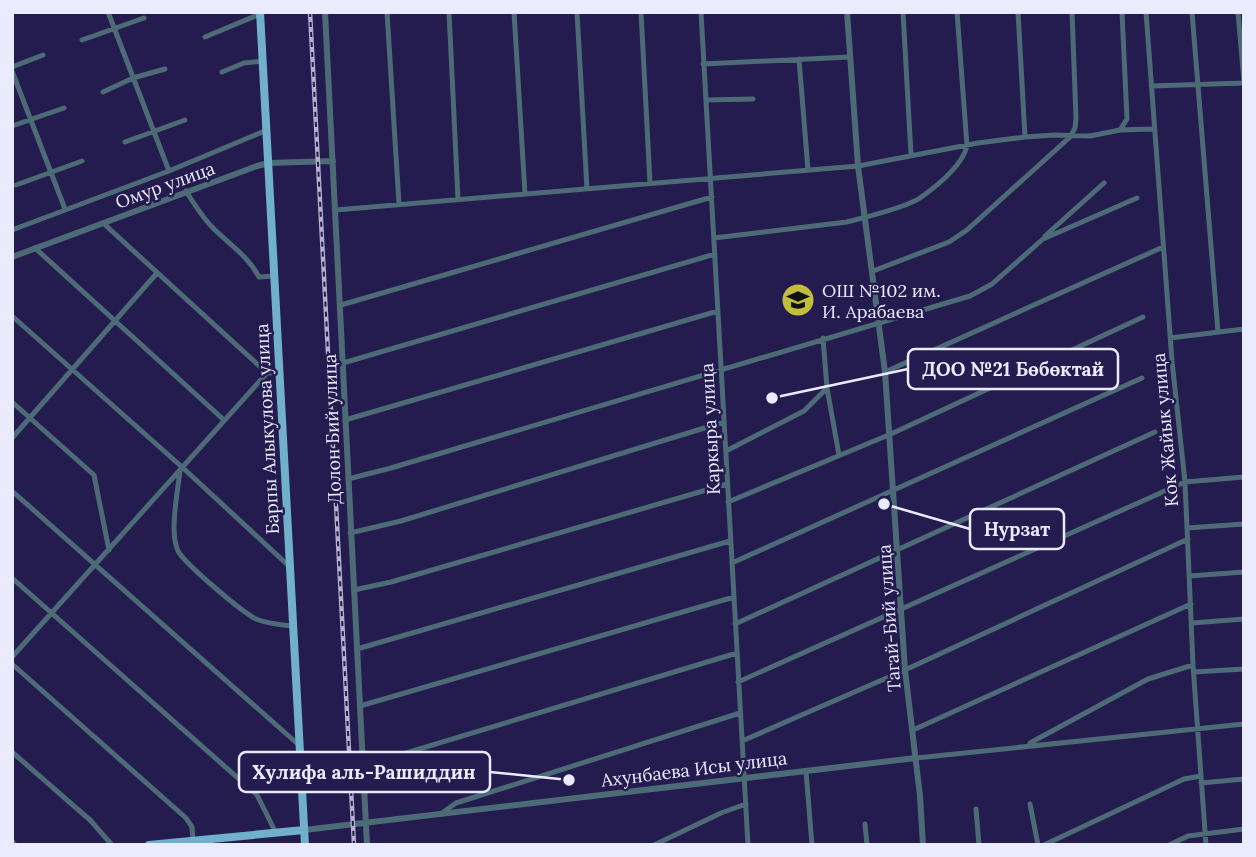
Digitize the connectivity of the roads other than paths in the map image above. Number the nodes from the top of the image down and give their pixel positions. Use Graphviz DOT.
graph roads {
  1 [pos="108,12"];
  2 [pos="326,12"];
  3 [pos="387,12"];
  4 [pos="449,12"];
  5 [pos="514,12"];
  6 [pos="577,12"];
  7 [pos="641,12"];
  8 [pos="701,12"];
  9 [pos="847,12"];
  10 [pos="903,12"];
  11 [pos="957,12"];
  12 [pos="1018,12"];
  13 [pos="1072,12"];
  14 [pos="1122,12"];
  15 [pos="1146,12"];
  16 [pos="1192,12"];
  17 [pos="1238,12"];
  18 [pos="260,13"];
  19 [pos="144,18"];
  20 [pos="114,28"];
  21 [pos="205,37"];
  22 [pos="82,40"];
  23 [pos="43,55"];
  24 [pos="850,57"];
  25 [pos="799,59"];
  26 [pos="263,61"];
  27 [pos="703,64"];
  28 [pos="165,68"];
  29 [pos="12,69"];
  30 [pos="222,72"];
  31 [pos="133,78"];
  32 [pos="1244,82"];
  33 [pos="1198,85"];
  34 [pos="1151,86"];
  35 [pos="103,92"];
  36 [pos="754,99"];
  37 [pos="706,100"];
  38 [pos="64,108"];
  39 [pos="31,120"];
  40 [pos="185,120"];
  41 [pos="12,127"];
  42 [pos="1154,129"];
  43 [pos="267,130"];
  44 [pos="1120,130"];
  45 [pos="154,132"];
  46 [pos="1025,137"];
  47 [pos="1070,137"];
  48 [pos="125,142"];
  49 [pos="967,146"];
  50 [pos="911,155"];
  51 [pos="82,161"];
  52 [pos="333,161"];
  53 [pos="269,163"];
  54 [pos="858,166"];
  55 [pos="808,170"];
  56 [pos="169,171"];
  57 [pos="51,172"];
  58 [pos="710,178"];
  59 [pos="650,183"];
  60 [pos="1104,183"];
  61 [pos="16,185"];
  62 [pos="587,189"];
  63 [pos="186,191"];
  64 [pos="525,194"];
  65 [pos="712,197"];
  66 [pos="1137,198"];
  67 [pos="458,200"];
  68 [pos="400,204"];
  69 [pos="65,209"];
  70 [pos="336,210"];
  71 [pos="866,217"];
  72 [pos="103,223"];
  73 [pos="12,230"];
  74 [pos="713,238"];
  75 [pos="1043,239"];
  76 [pos="1163,247"];
  77 [pos="35,248"];
  78 [pos="715,254"];
  79 [pos="12,257"];
  80 [pos="873,271"];
  81 [pos="157,273"];
  82 [pos="275,276"];
  83 [pos="341,305"];
  84 [pos="718,310"];
  85 [pos="12,316"];
  86 [pos="1143,317"];
  87 [pos="114,322"];
  88 [pos="880,323"];
  89 [pos="1244,329"];
  90 [pos="1218,332"];
  91 [pos="823,338"];
  92 [pos="1170,338"];
  93 [pos="343,363"];
  94 [pos="720,369"];
  95 [pos="73,370"];
  96 [pos="267,373"];
  97 [pos="281,373"];
  98 [pos="886,373"];
  99 [pos="1142,377"];
  100 [pos="827,388"];
  101 [pos="12,402"];
  102 [pos="30,418"];
  103 [pos="224,420"];
  104 [pos="345,421"];
  105 [pos="724,422"];
  106 [pos="1155,432"];
  107 [pos="891,434"];
  108 [pos="12,438"];
  109 [pos="726,452"];
  110 [pos="839,455"];
  111 [pos="181,468"];
  112 [pos="1244,477"];
  113 [pos="348,479"];
  114 [pos="1185,482"];
  115 [pos="727,484"];
  116 [pos="895,490"];
  117 [pos="12,491"];
  118 [pos="728,502"];
  119 [pos="1244,524"];
  120 [pos="1188,528"];
  121 [pos="350,533"];
  122 [pos="1188,539"];
  123 [pos="730,541"];
  124 [pos="109,550"];
  125 [pos="898,550"];
  126 [pos="732,563"];
  127 [pos="95,564"];
  128 [pos="290,567"];
  129 [pos="1244,572"];
  130 [pos="1190,576"];
  131 [pos="12,578"];
  132 [pos="354,590"];
  133 [pos="734,597"];
  134 [pos="1191,604"];
  135 [pos="901,610"];
  136 [pos="52,613"];
  137 [pos="1244,619"];
  138 [pos="1192,623"];
  139 [pos="735,624"];
  140 [pos="293,626"];
  141 [pos="357,649"];
  142 [pos="737,653"];
  143 [pos="12,657"];
  144 [pos="12,664"];
  145 [pos="1193,668"];
  146 [pos="1244,668"];
  147 [pos="905,670"];
  148 [pos="738,682"];
  149 [pos="360,706"];
  150 [pos="740,713"];
  151 [pos="1244,724"];
  152 [pos="1198,728"];
  153 [pos="913,730"];
  154 [pos="742,741"];
  155 [pos="1028,745"];
  156 [pos="300,746"];
  157 [pos="12,752"];
  158 [pos="916,758"];
  159 [pos="363,766"];
  160 [pos="806,771"];
  161 [pos="744,778"];
  162 [pos="1201,779"];
  163 [pos="1244,779"];
  164 [pos="746,804"];
  165 [pos="1030,804"];
  166 [pos="976,809"];
  167 [pos="438,816"];
  168 [pos="366,824"];
  169 [pos="865,824"];
  170 [pos="1244,829"];
  171 [pos="304,830"];
  172 [pos="1205,832"];
  173 [pos="276,833"];
  174 [pos="193,841"];
  175 [pos="112,845"];
  176 [pos="149,845"];
  177 [pos="305,845"];
  178 [pos="368,845"];
  179 [pos="654,845"];
  180 [pos="748,845"];
  181 [pos="812,845"];
  182 [pos="867,845"];
  183 [pos="923,845"];
  184 [pos="979,845"];
  185 [pos="1038,845"];
  186 [pos="1044,845"];
  187 [pos="1169,845"];
  188 [pos="1206,845"];
  1 -- 20 [label="street"];
  2 -- 52 [label="street, Долон Бий улица"];
  3 -- 68 [label="street"];
  4 -- 67 [label="street"];
  5 -- 64 [label="street"];
  6 -- 62 [label="street"];
  7 -- 59 [label="street"];
  8 -- 27 [label="street, Каркыра улица"];
  9 -- 24 [label="street, Тагай-Бий улица"];
  10 -- 50 [label="street"];
  11 -- 49 [label="street"];
  12 -- 46 [label="street"];
  13 -- 47 [label="street"];
  14 -- 44 [label="street"];
  15 -- 34 [label="street, Кок Жайык улица"];
  16 -- 33 [label="street"];
  17 -- 32 [label="street"];
  18 -- 21 [label="street"];
  18 -- 26 [label="main road, Барпы Алыкулова улица"];
  19 -- 20 [label="street"];
  20 -- 22 [label="street"];
  20 -- 31 [label="street"];
  23 -- 29 [label="street"];
  24 -- 25 [label="street"];
  24 -- 54 [label="street, Тагай-Бий улица"];
  25 -- 27 [label="street"];
  25 -- 55 [label="street"];
  26 -- 30 [label="street"];
  26 -- 43 [label="main road, Барпы Алыкулова улица"];
  27 -- 37 [label="street, Каркыра улица"];
  28 -- 31 [label="street"];
  29 -- 39 [label="street"];
  31 -- 35 [label="street"];
  31 -- 45 [label="street"];
  32 -- 33 [label="street"];
  33 -- 34 [label="street"];
  33 -- 90 [label="street"];
  34 -- 42 [label="street, Кок Жайык улица"];
  36 -- 37 [label="street"];
  37 -- 58 [label="street, Каркыра улица"];
  38 -- 39 [label="street"];
  39 -- 41 [label="street"];
  39 -- 57 [label="street"];
  40 -- 45 [label="street"];
  42 -- 44 [label="street"];
  42 -- 76 [label="street, Кок Жайык улица"];
  43 -- 53 [label="main road, Барпы Алыкулова улица"];
  43 -- 56 [label="street, Омур улица"];
  44 -- 47 [label="street"];
  45 -- 48 [label="street"];
  45 -- 56 [label="street"];
  46 -- 47 [label="street"];
  46 -- 49 [label="street"];
  47 -- 80 [label="street"];
  49 -- 50 [label="street"];
  49 -- 71 [label="street"];
  50 -- 54 [label="street"];
  51 -- 57 [label="street"];
  52 -- 53 [label="street, Омур улица"];
  52 -- 70 [label="street, Долон Бий улица"];
  53 -- 63 [label="street, Омур улица"];
  53 -- 82 [label="main road, Барпы Алыкулова улица"];
  54 -- 55 [label="street"];
  54 -- 71 [label="street, Тагай-Бий улица"];
  55 -- 58 [label="street"];
  56 -- 69 [label="street, Омур улица"];
  57 -- 61 [label="street"];
  57 -- 69 [label="street"];
  58 -- 59 [label="street"];
  58 -- 65 [label="street, Каркыра улица"];
  59 -- 62 [label="street"];
  60 -- 75 [label="street"];
  62 -- 64 [label="street"];
  63 -- 72 [label="street, Омур улица"];
  63 -- 82 [label="street"];
  64 -- 67 [label="street"];
  65 -- 74 [label="street, Каркыра улица"];
  65 -- 83 [label="street"];
  66 -- 75 [label="street"];
  67 -- 68 [label="street"];
  68 -- 70 [label="street"];
  69 -- 73 [label="street, Омур улица"];
  70 -- 83 [label="street, Долон Бий улица"];
  71 -- 74 [label="street"];
  71 -- 80 [label="street, Тагай-Бий улица"];
  72 -- 77 [label="street, Омур улица"];
  72 -- 81 [label="street"];
  74 -- 78 [label="street, Каркыра улица"];
  75 -- 88 [label="street"];
  76 -- 92 [label="street, Кок Жайык улица"];
  76 -- 98 [label="street"];
  77 -- 79 [label="street, Омур улица"];
  77 -- 87 [label="street"];
  78 -- 84 [label="street, Каркыра улица"];
  78 -- 93 [label="street"];
  80 -- 88 [label="street, Тагай-Бий улица"];
  81 -- 87 [label="street"];
  81 -- 96 [label="street"];
  82 -- 97 [label="main road, Барпы Алыкулова улица"];
  83 -- 93 [label="street, Долон Бий улица"];
  84 -- 94 [label="street, Каркыра улица"];
  84 -- 104 [label="street"];
  85 -- 95 [label="street"];
  86 -- 107 [label="street"];
  87 -- 95 [label="street"];
  87 -- 103 [label="street"];
  88 -- 91 [label="street"];
  88 -- 98 [label="street, Тагай-Бий улица"];
  89 -- 90 [label="street"];
  90 -- 92 [label="street"];
  91 -- 94 [label="street"];
  91 -- 100 [label="street"];
  92 -- 114 [label="street, Кок Жайык улица"];
  93 -- 104 [label="street, Долон Бий улица"];
  94 -- 105 [label="street, Каркыра улица"];
  94 -- 113 [label="street"];
  95 -- 102 [label="street"];
  95 -- 111 [label="street"];
  96 -- 97 [label="street"];
  96 -- 103 [label="street"];
  97 -- 128 [label="main road, Барпы Алыкулова улица"];
  98 -- 107 [label="street, Тагай-Бий улица"];
  99 -- 116 [label="street"];
  100 -- 109 [label="street"];
  100 -- 110 [label="street"];
  101 -- 102 [label="street"];
  102 -- 108 [label="street"];
  102 -- 124 [label="street"];
  103 -- 111 [label="street"];
  104 -- 113 [label="street, Долон Бий улица"];
  105 -- 109 [label="street, Каркыра улица"];
  105 -- 121 [label="street"];
  106 -- 125 [label="street"];
  107 -- 110 [label="street"];
  107 -- 116 [label="street, Тагай-Бий улица"];
  109 -- 115 [label="street, Каркыра улица"];
  110 -- 118 [label="street"];
  111 -- 124 [label="street"];
  111 -- 128 [label="street"];
  111 -- 140 [label="street"];
  112 -- 114 [label="street"];
  113 -- 121 [label="street, Долон Бий улица"];
  114 -- 120 [label="street, Кок Жайык улица"];
  114 -- 135 [label="street"];
  115 -- 118 [label="street, Каркыра улица"];
  115 -- 132 [label="street"];
  116 -- 125 [label="street, Тагай-Бий улица"];
  116 -- 126 [label="street"];
  117 -- 127 [label="street"];
  118 -- 123 [label="street, Каркыра улица"];
  119 -- 120 [label="street"];
  120 -- 122 [label="street, Кок Жайык улица"];
  121 -- 132 [label="street, Долон Бий улица"];
  122 -- 130 [label="street, Кок Жайык улица"];
  122 -- 147 [label="street"];
  123 -- 126 [label="street, Каркыра улица"];
  123 -- 141 [label="street"];
  124 -- 127 [label="street"];
  125 -- 135 [label="street, Тагай-Бий улица"];
  125 -- 139 [label="street"];
  126 -- 133 [label="street, Каркыра улица"];
  127 -- 136 [label="street"];
  127 -- 156 [label="street"];
  128 -- 140 [label="main road, Барпы Алыкулова улица"];
  129 -- 130 [label="street"];
  130 -- 134 [label="street, Кок Жайык улица"];
  131 -- 136 [label="street"];
  132 -- 141 [label="street, Долон Бий улица"];
  133 -- 139 [label="street, Каркыра улица"];
  133 -- 149 [label="street"];
  134 -- 138 [label="street, Кок Жайык улица"];
  134 -- 153 [label="street"];
  135 -- 147 [label="street, Тагай-Бий улица"];
  135 -- 148 [label="street"];
  136 -- 143 [label="street"];
  136 -- 173 [label="street"];
  137 -- 138 [label="street"];
  138 -- 145 [label="street, Кок Жайык улица"];
  139 -- 142 [label="street, Каркыра улица"];
  140 -- 156 [label="main road, Барпы Алыкулова улица"];
  141 -- 149 [label="street, Долон Бий улица"];
  142 -- 148 [label="street, Каркыра улица"];
  142 -- 159 [label="street"];
  144 -- 174 [label="street"];
  145 -- 146 [label="street"];
  145 -- 152 [label="street, Кок Жайык улица"];
  145 -- 155 [label="street"];
  147 -- 153 [label="street, Тагай-Бий улица"];
  147 -- 154 [label="street"];
  148 -- 150 [label="street, Каркыра улица"];
  149 -- 159 [label="street, Долон Бий улица"];
  150 -- 154 [label="street, Каркыра улица"];
  150 -- 167 [label="street"];
  151 -- 152 [label="street, Ахунбаева Исы улица"];
  152 -- 155 [label="street, Ахунбаева Исы улица"];
  152 -- 162 [label="street, Кок Жайык улица"];
  153 -- 158 [label="street, Тагай-Бий улица"];
  154 -- 161 [label="street, Каркыра улица"];
  155 -- 158 [label="street, Ахунбаева Исы улица"];
  156 -- 171 [label="main road, Барпы Алыкулова улица"];
  157 -- 175 [label="street"];
  158 -- 160 [label="street, Ахунбаева Исы улица"];
  158 -- 183 [label="street, Тагай-Бий улица"];
  159 -- 168 [label="street, Долон Бий улица"];
  160 -- 161 [label="street, Ахунбаева Исы улица"];
  160 -- 181 [label="street"];
  161 -- 164 [label="street, Каркыра улица"];
  161 -- 167 [label="street, Ахунбаева Исы улица"];
  162 -- 163 [label="street"];
  162 -- 172 [label="street, Кок Жайык улица"];
  162 -- 186 [label="street"];
  164 -- 179 [label="street"];
  164 -- 180 [label="street, Каркыра улица"];
  165 -- 185 [label="street"];
  166 -- 184 [label="street"];
  167 -- 168 [label="street, Ахунбаева Исы улица"];
  168 -- 171 [label="street, Ахунбаева Исы улица"];
  168 -- 178 [label="street, Долон Бий улица"];
  169 -- 182 [label="street"];
  170 -- 172 [label="street"];
  171 -- 173 [label="main road, Ахунбаева Исы улица"];
  171 -- 177 [label="main road, Барпы Алыкулова улица"];
  172 -- 187 [label="street"];
  172 -- 188 [label="street, Кок Жайык улица"];
  173 -- 174 [label="main road, Ахунбаева Исы улица"];
  174 -- 176 [label="main road, Ахунбаева Исы улица"];
}
